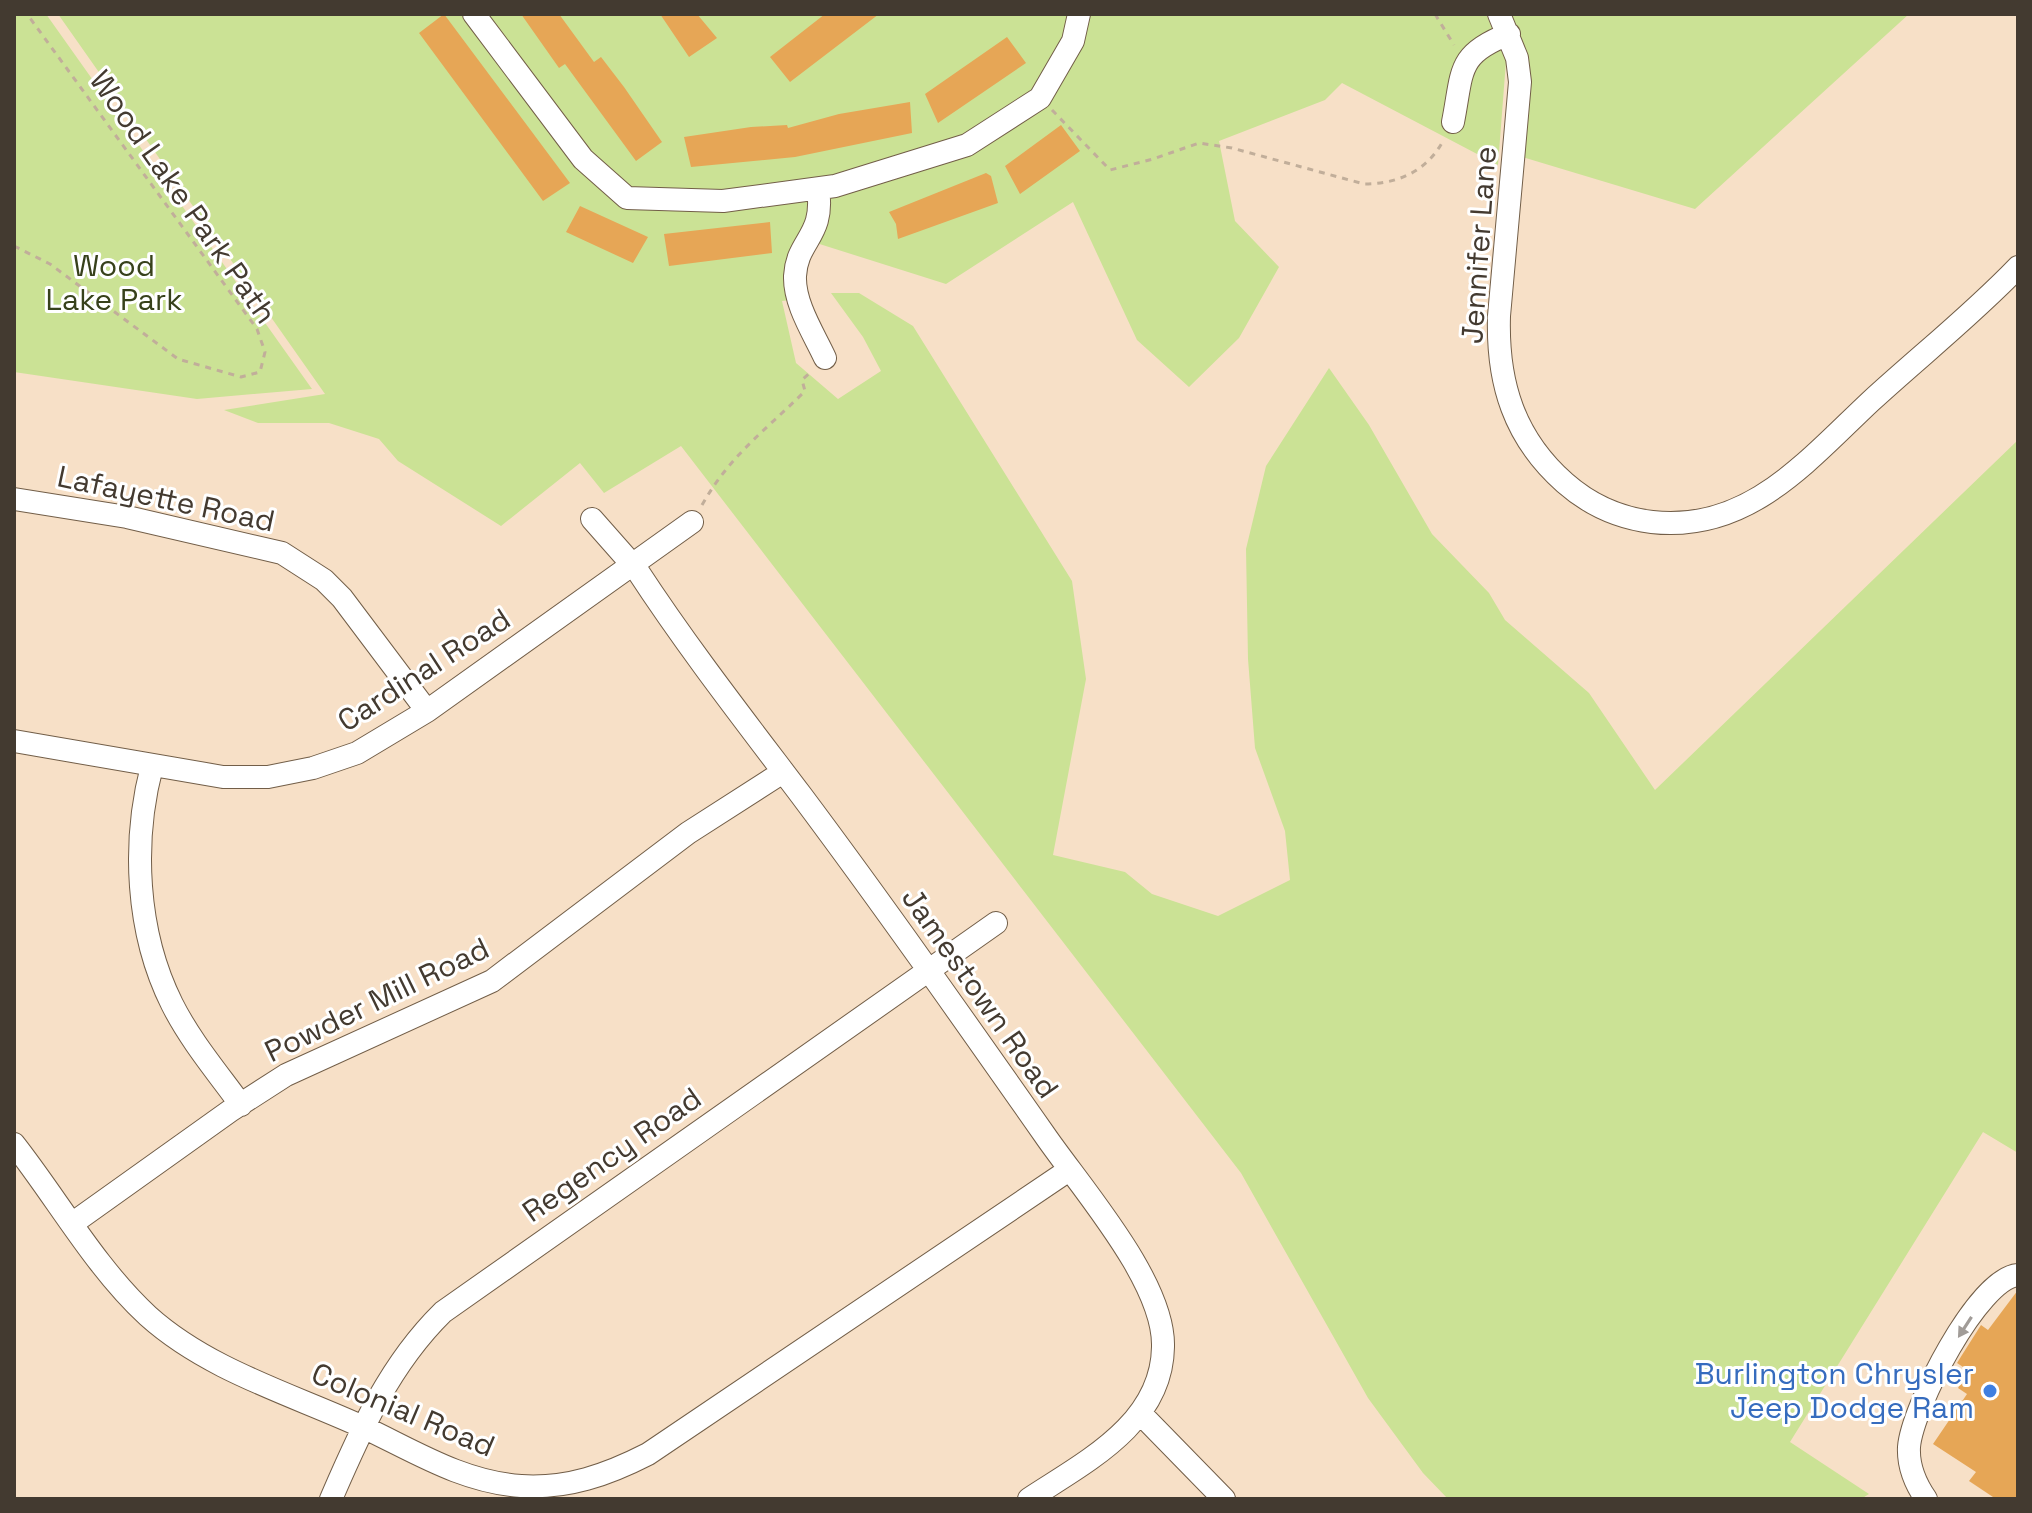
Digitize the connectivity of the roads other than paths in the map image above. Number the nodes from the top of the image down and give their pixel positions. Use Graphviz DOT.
graph roads {
  1 [pos="474,14"];
  2 [pos="1079,14"];
  3 [pos="1499,14"];
  4 [pos="1509,34"];
  5 [pos="1453,122"];
  6 [pos="818,189"];
  7 [pos="2018,267"];
  8 [pos="825,358"];
  9 [pos="14,499"];
  10 [pos="592,519"];
  11 [pos="692,522"];
  12 [pos="631,564"];
  13 [pos="427,711"];
  14 [pos="14,741"];
  15 [pos="152,766"];
  16 [pos="783,772"];
  17 [pos="996,923"];
  18 [pos="928,970"];
  19 [pos="241,1105"];
  20 [pos="14,1144"];
  21 [pos="1069,1170"];
  22 [pos="73,1223"];
  23 [pos="2018,1275"];
  24 [pos="1140,1413"];
  25 [pos="363,1427"];
  26 [pos="331,1499"];
  27 [pos="1029,1499"];
  28 [pos="1224,1499"];
  29 [pos="1926,1499"];
  1 -- 6 [label="street"];
  2 -- 6 [label="street"];
  3 -- 4 [label="street, Jennifer Lane"];
  4 -- 5 [label="street"];
  4 -- 7 [label="street, Jennifer Lane"];
  6 -- 8 [label="street"];
  9 -- 13 [label="street, Lafayette Road"];
  10 -- 12 [label="street, Jamestown Road"];
  11 -- 12 [label="street, Cardinal Road"];
  12 -- 13 [label="street, Cardinal Road"];
  12 -- 16 [label="street, Jamestown Road"];
  13 -- 15 [label="street, Cardinal Road"];
  14 -- 15 [label="street, Cardinal Road"];
  15 -- 19 [label="street"];
  16 -- 18 [label="street, Jamestown Road"];
  16 -- 19 [label="street, Powder Mill Road"];
  17 -- 18 [label="street, Regency Road"];
  18 -- 21 [label="street, Jamestown Road"];
  18 -- 25 [label="street, Regency Road"];
  19 -- 22 [label="street, Powder Mill Road"];
  20 -- 22 [label="street, Colonial Road"];
  21 -- 24 [label="street, Jamestown Road"];
  21 -- 25 [label="street, Colonial Road"];
  22 -- 25 [label="street, Colonial Road"];
  23 -- 29 [label="street, one-way"];
  24 -- 27 [label="street, Jamestown Road"];
  24 -- 28 [label="street"];
  25 -- 26 [label="street, Regency Road"];
}
